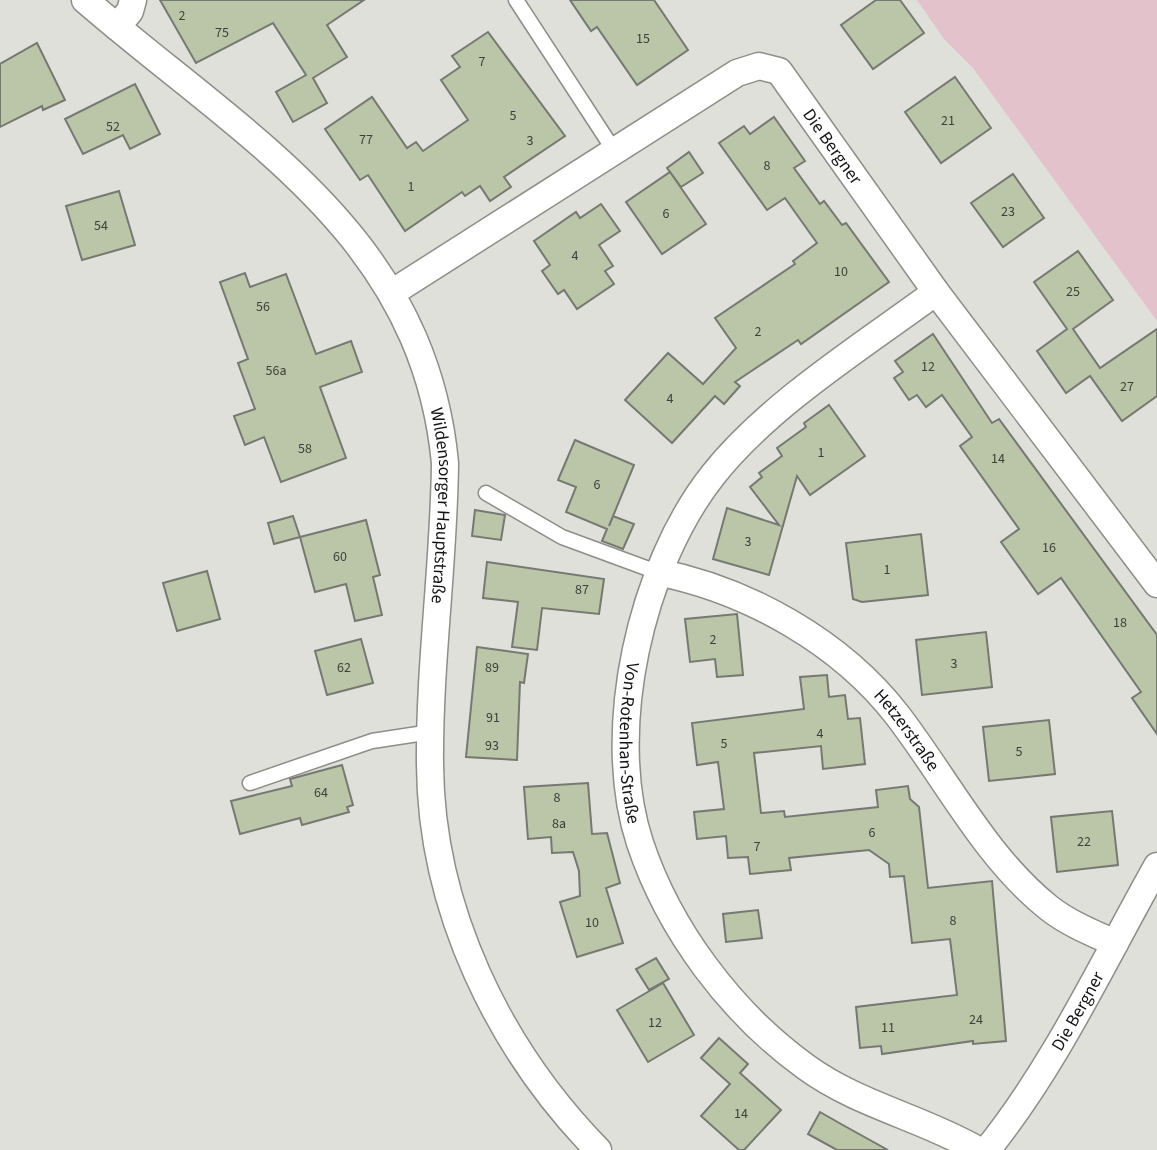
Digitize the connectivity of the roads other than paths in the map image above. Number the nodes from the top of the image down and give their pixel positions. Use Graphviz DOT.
graph roads {
  1 [pos="85,0"];
  2 [pos="133,0"];
  3 [pos="516,0"];
  4 [pos="117,27"];
  5 [pos="615,152"];
  6 [pos="393,292"];
  7 [pos="936,292"];
  8 [pos="486,493"];
  9 [pos="657,572"];
  10 [pos="1157,584"];
  11 [pos="431,732"];
  12 [pos="250,783"];
  13 [pos="1157,866"];
  14 [pos="1115,943"];
  15 [pos="598,1150"];
  16 [pos="978,1150"];
  17 [pos="987,1150"];
  1 -- 4 [label="street, Wildensorger Hauptstraße"];
  2 -- 4 [label="street"];
  3 -- 5 [label="lane"];
  4 -- 6 [label="street, Wildensorger Hauptstraße"];
  5 -- 6 [label="street, Die Bergner"];
  5 -- 7 [label="street, Die Bergner"];
  6 -- 11 [label="street, Wildensorger Hauptstraße"];
  7 -- 9 [label="street, Von-Rotenhan-Straße"];
  7 -- 10 [label="street, Die Bergner"];
  8 -- 9 [label="lane"];
  9 -- 14 [label="street, Hetzerstraße"];
  9 -- 16 [label="street, Von-Rotenhan-Straße"];
  11 -- 12 [label="lane"];
  11 -- 15 [label="street, Wildensorger Hauptstraße"];
  13 -- 14 [label="street, Die Bergner"];
  14 -- 17 [label="street, Die Bergner"];
}
